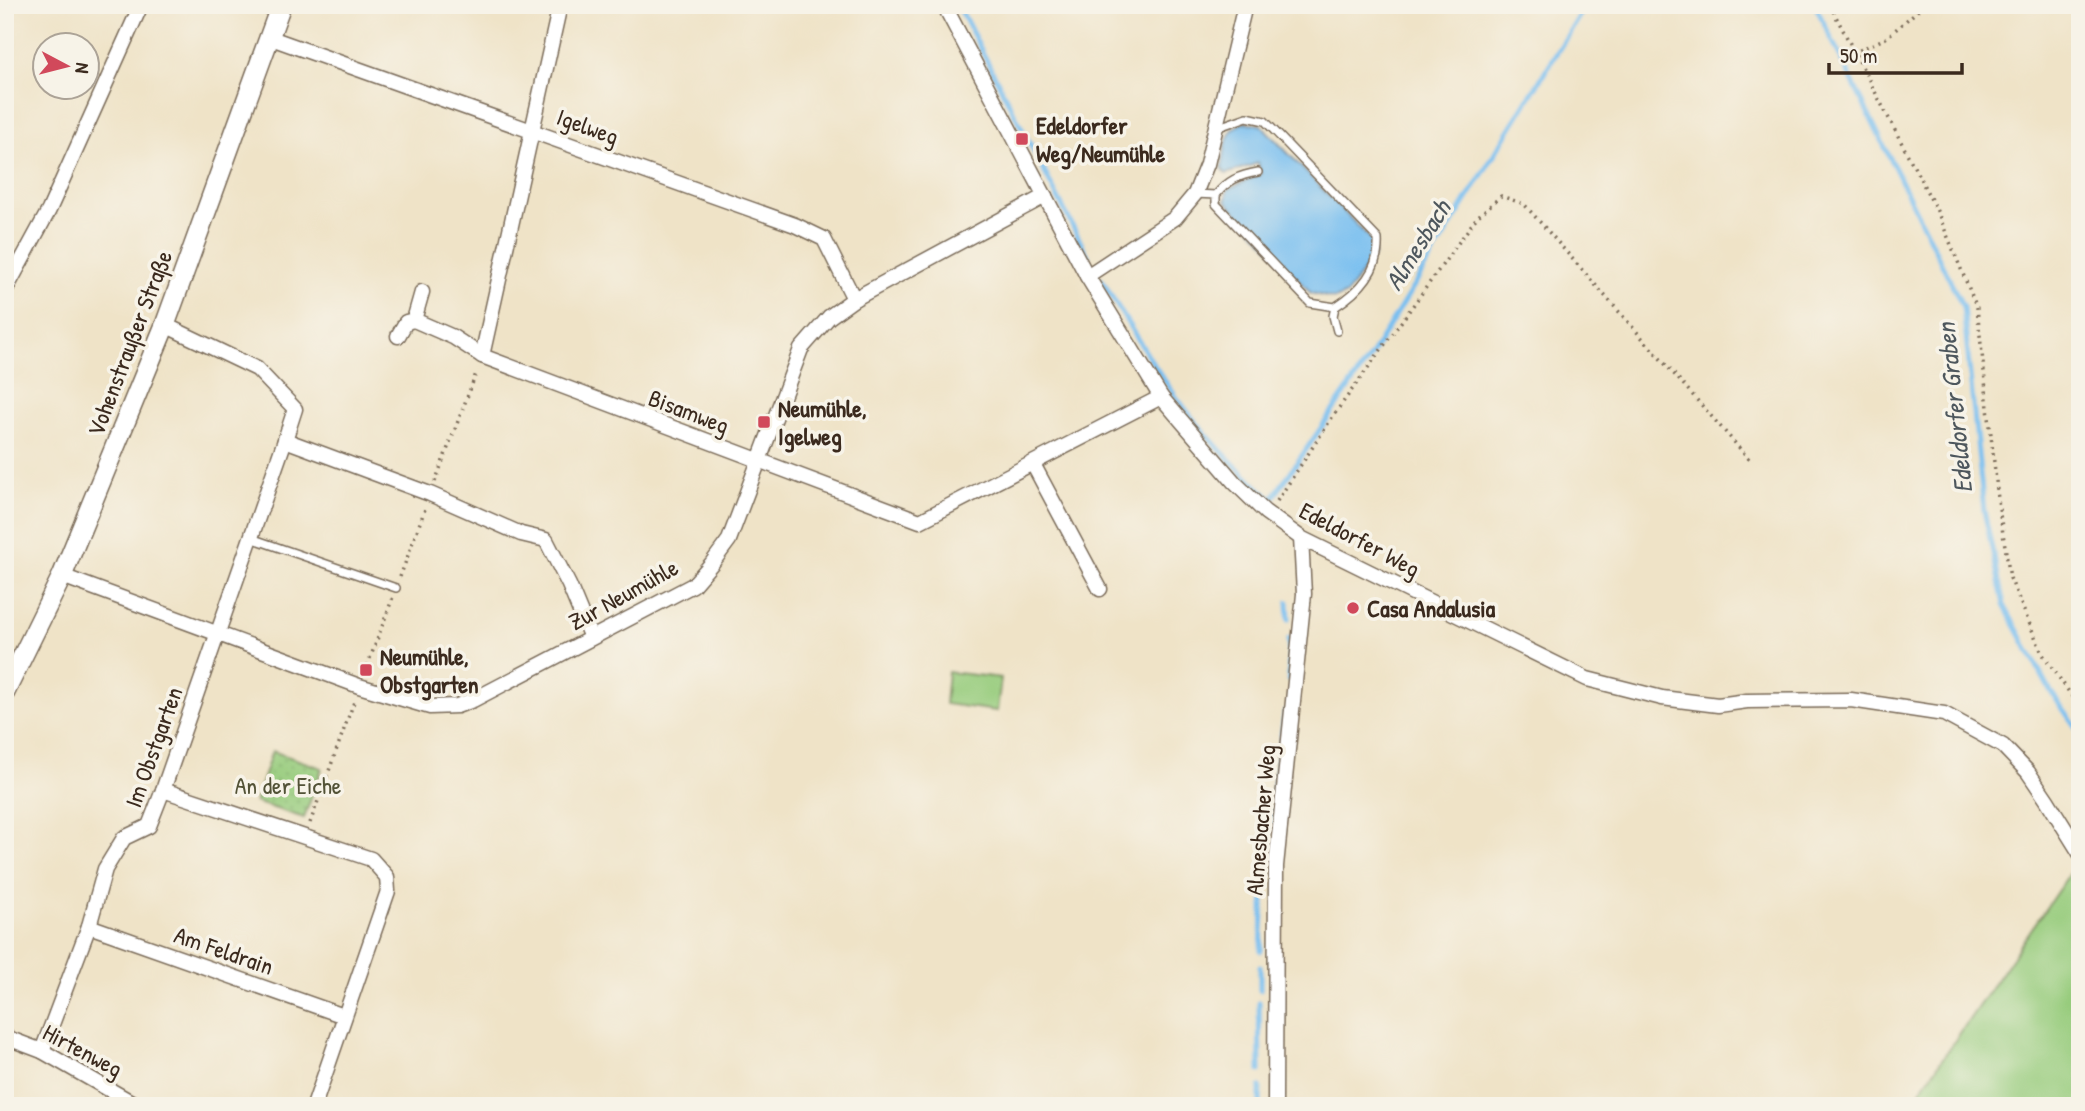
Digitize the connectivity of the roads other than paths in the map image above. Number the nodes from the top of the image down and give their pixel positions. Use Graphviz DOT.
graph roads {
  1 [pos="141,5"];
  2 [pos="281,5"];
  3 [pos="560,5"];
  4 [pos="944,5"];
  5 [pos="1245,5"];
  6 [pos="271,38"];
  7 [pos="1215,128"];
  8 [pos="533,130"];
  9 [pos="1258,173"];
  10 [pos="1195,194"];
  11 [pos="1216,195"];
  12 [pos="1045,196"];
  13 [pos="1087,276"];
  14 [pos="5,291"];
  15 [pos="422,292"];
  16 [pos="854,299"];
  17 [pos="1335,307"];
  18 [pos="414,320"];
  19 [pos="165,325"];
  20 [pos="1337,331"];
  21 [pos="398,337"];
  22 [pos="482,356"];
  23 [pos="1161,397"];
  24 [pos="285,440"];
  25 [pos="758,461"];
  26 [pos="1033,464"];
  27 [pos="250,538"];
  28 [pos="1301,538"];
  29 [pos="62,576"];
  30 [pos="396,588"];
  31 [pos="1100,589"];
  32 [pos="216,634"];
  33 [pos="591,638"];
  34 [pos="5,692"];
  35 [pos="163,790"];
  36 [pos="2080,853"];
  37 [pos="89,926"];
  38 [pos="344,1016"];
  39 [pos="5,1037"];
  40 [pos="42,1051"];
  41 [pos="138,1106"];
  42 [pos="314,1106"];
  43 [pos="1275,1106"];
  1 -- 14 [label="street"];
  2 -- 6 [label="main road, Vohenstraußer Straße"];
  3 -- 8 [label="street"];
  4 -- 12 [label="street, Edeldorfer Weg"];
  5 -- 7 [label="street"];
  6 -- 8 [label="street, Igelweg"];
  6 -- 19 [label="main road, Vohenstraußer Straße"];
  7 -- 10 [label="street"];
  7 -- 17 [label="lane"];
  8 -- 16 [label="street, Igelweg"];
  8 -- 22 [label="street"];
  9 -- 11 [label="lane"];
  10 -- 11 [label="lane"];
  10 -- 13 [label="street"];
  11 -- 17 [label="lane"];
  12 -- 13 [label="street, Edeldorfer Weg"];
  12 -- 16 [label="street, Zur Neumühle"];
  13 -- 23 [label="street, Edeldorfer Weg"];
  15 -- 18 [label="street"];
  16 -- 25 [label="street, Zur Neumühle"];
  17 -- 20 [label="lane"];
  18 -- 21 [label="street"];
  18 -- 22 [label="street, Bisamweg"];
  19 -- 24 [label="street, Im Obstgarten"];
  19 -- 29 [label="main road, Vohenstraußer Straße"];
  22 -- 25 [label="street, Bisamweg"];
  23 -- 26 [label="street, Bisamweg"];
  23 -- 28 [label="street, Edeldorfer Weg"];
  24 -- 27 [label="street, Im Obstgarten"];
  24 -- 33 [label="street"];
  25 -- 26 [label="street, Bisamweg"];
  25 -- 33 [label="street, Zur Neumühle"];
  26 -- 31 [label="street"];
  27 -- 30 [label="lane"];
  27 -- 32 [label="street, Im Obstgarten"];
  28 -- 36 [label="street, Edeldorfer Weg"];
  28 -- 43 [label="street, Almesbacher Weg"];
  29 -- 32 [label="street, Zur Neumühle"];
  29 -- 34 [label="main road, Vohenstraußer Straße"];
  32 -- 33 [label="street, Zur Neumühle"];
  32 -- 35 [label="street, Im Obstgarten"];
  35 -- 37 [label="street, Im Obstgarten"];
  35 -- 38 [label="street"];
  37 -- 38 [label="street, Am Feldrain"];
  37 -- 40 [label="street, Im Obstgarten"];
  38 -- 42 [label="street"];
  39 -- 40 [label="street, Hirtenweg"];
  40 -- 41 [label="street, Hirtenweg"];
}
